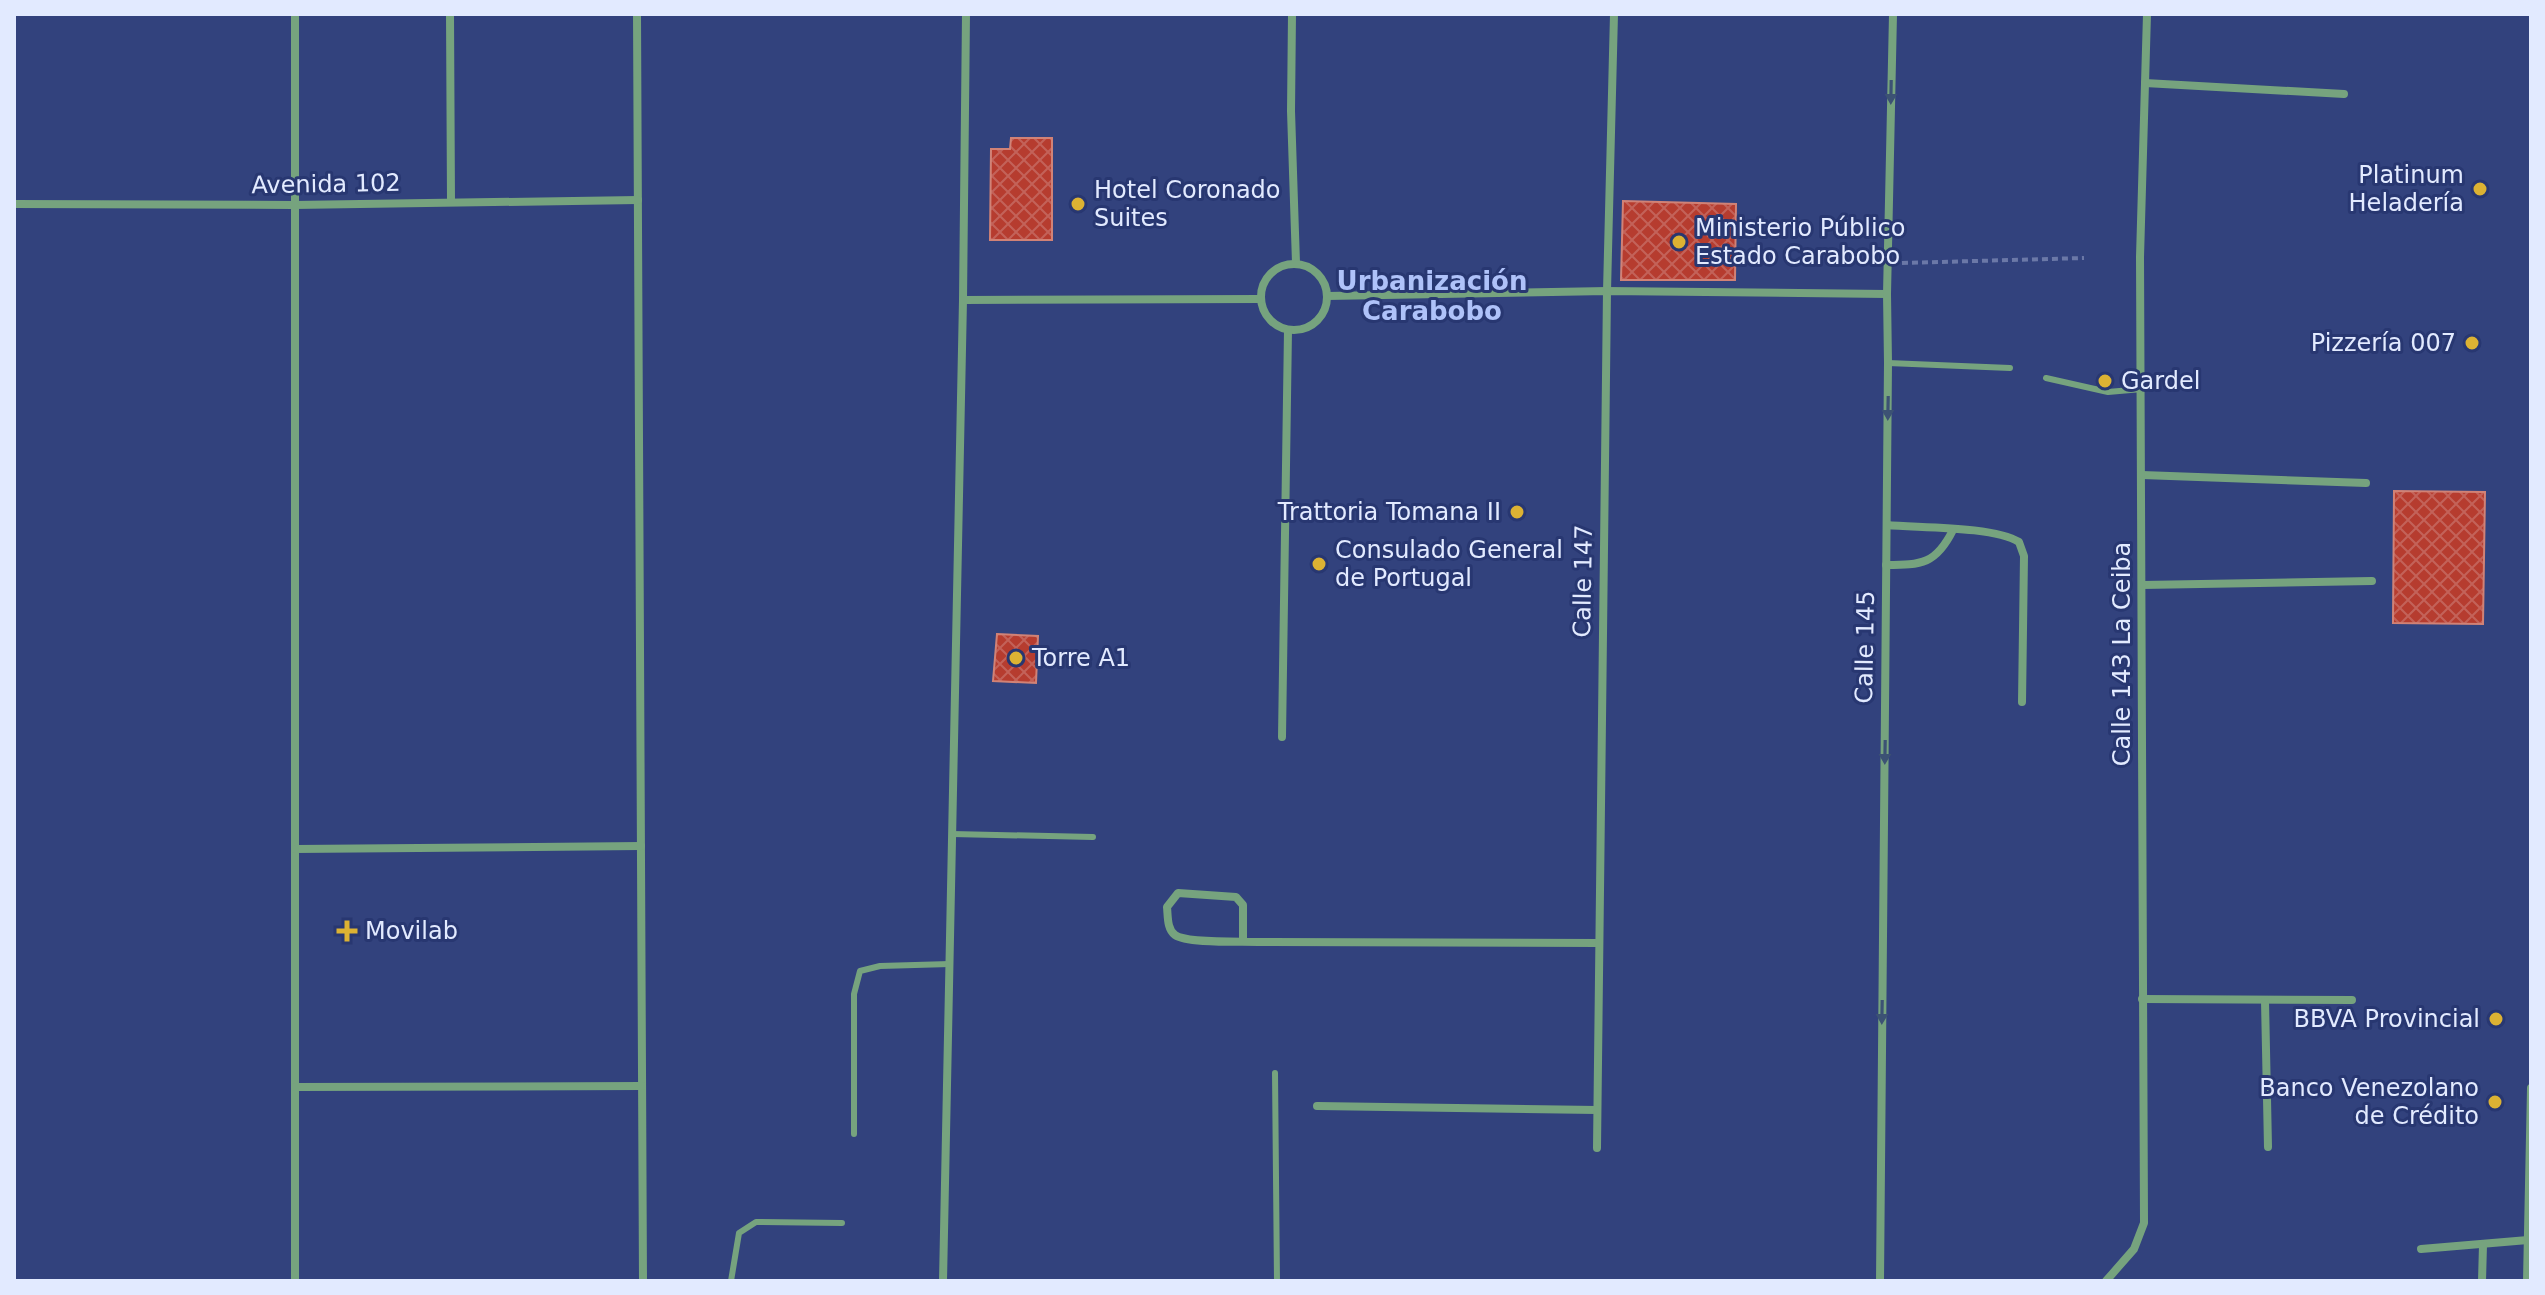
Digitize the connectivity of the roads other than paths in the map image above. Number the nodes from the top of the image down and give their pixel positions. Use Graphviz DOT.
graph roads {
  1 [pos="295,14"];
  2 [pos="450,14"];
  3 [pos="637,14"];
  4 [pos="966,14"];
  5 [pos="1292,14"];
  6 [pos="1614,14"];
  7 [pos="1893,14"];
  8 [pos="2147,14"];
  9 [pos="2145,83"];
  10 [pos="2344,94"];
  11 [pos="638,200"];
  12 [pos="451,202"];
  13 [pos="14,204"];
  14 [pos="294,205"];
  15 [pos="1296,263"];
  16 [pos="1607,291"];
  17 [pos="1887,294"];
  18 [pos="1327,296"];
  19 [pos="1261,299"];
  20 [pos="963,300"];
  21 [pos="1288,330"];
  22 [pos="1888,363"];
  23 [pos="2010,368"];
  24 [pos="2046,378"];
  25 [pos="2142,389"];
  26 [pos="2142,475"];
  27 [pos="2366,483"];
  28 [pos="1887,525"];
  29 [pos="1953,530"];
  30 [pos="1886,565"];
  31 [pos="2372,581"];
  32 [pos="2142,585"];
  33 [pos="2022,702"];
  34 [pos="1282,737"];
  35 [pos="952,834"];
  36 [pos="1093,837"];
  37 [pos="641,846"];
  38 [pos="295,849"];
  39 [pos="1243,941"];
  40 [pos="1599,943"];
  41 [pos="950,964"];
  42 [pos="2142,999"];
  43 [pos="2352,1000"];
  44 [pos="2265,1001"];
  45 [pos="1275,1073"];
  46 [pos="642,1086"];
  47 [pos="295,1087"];
  48 [pos="2531,1088"];
  49 [pos="1317,1106"];
  50 [pos="1597,1110"];
  51 [pos="854,1134"];
  52 [pos="2268,1147"];
  53 [pos="1597,1148"];
  54 [pos="842,1223"];
  55 [pos="2528,1240"];
  56 [pos="2483,1245"];
  57 [pos="2421,1249"];
  58 [pos="295,1281"];
  59 [pos="643,1281"];
  60 [pos="731,1281"];
  61 [pos="943,1281"];
  62 [pos="1277,1281"];
  63 [pos="1880,1281"];
  64 [pos="2106,1281"];
  65 [pos="2482,1281"];
  66 [pos="2527,1281"];
  1 -- 14 [label="street"];
  2 -- 12 [label="street"];
  3 -- 11 [label="street"];
  4 -- 20 [label="street"];
  5 -- 15 [label="street"];
  6 -- 16 [label="street, Calle 147"];
  7 -- 17 [label="street, Calle 145, one-way"];
  8 -- 9 [label="street, Calle 143 La Ceiba"];
  9 -- 10 [label="street"];
  9 -- 25 [label="street, Calle 143 La Ceiba"];
  11 -- 12 [label="street, Avenida 102"];
  11 -- 37 [label="street"];
  12 -- 14 [label="street, Avenida 102"];
  13 -- 14 [label="street, Avenida 102"];
  14 -- 38 [label="street"];
  15 -- 18 [label="street"];
  15 -- 19 [label="street"];
  16 -- 17 [label="street"];
  16 -- 18 [label="street"];
  16 -- 40 [label="street, Calle 147"];
  17 -- 22 [label="street, Calle 145"];
  18 -- 21 [label="street"];
  19 -- 20 [label="street"];
  19 -- 21 [label="street"];
  20 -- 35 [label="street"];
  21 -- 34 [label="street"];
  22 -- 23 [label="lane"];
  22 -- 28 [label="street, Calle 145, one-way"];
  24 -- 25 [label="lane"];
  25 -- 26 [label="street, Calle 143 La Ceiba"];
  26 -- 27 [label="street"];
  26 -- 32 [label="street, Calle 143 La Ceiba"];
  28 -- 29 [label="street"];
  28 -- 30 [label="street, Calle 145"];
  29 -- 30 [label="street"];
  29 -- 33 [label="street"];
  30 -- 63 [label="street, Calle 145, one-way"];
  31 -- 32 [label="street"];
  32 -- 42 [label="street, Calle 143 La Ceiba"];
  35 -- 36 [label="lane"];
  35 -- 41 [label="street"];
  37 -- 38 [label="street"];
  37 -- 46 [label="street"];
  38 -- 47 [label="street"];
  39 -- 39 [label="street"];
  39 -- 40 [label="street"];
  40 -- 50 [label="street, Calle 147"];
  41 -- 51 [label="lane"];
  41 -- 61 [label="street"];
  42 -- 44 [label="street"];
  42 -- 64 [label="street, Calle 143 La Ceiba"];
  43 -- 44 [label="street"];
  44 -- 52 [label="street"];
  45 -- 62 [label="lane"];
  46 -- 47 [label="street"];
  46 -- 59 [label="street"];
  47 -- 58 [label="street"];
  48 -- 55 [label="street"];
  49 -- 50 [label="street"];
  50 -- 53 [label="street, Calle 147"];
  54 -- 60 [label="lane"];
  55 -- 56 [label="street"];
  55 -- 66 [label="street"];
  56 -- 57 [label="street"];
  56 -- 65 [label="street"];
}
